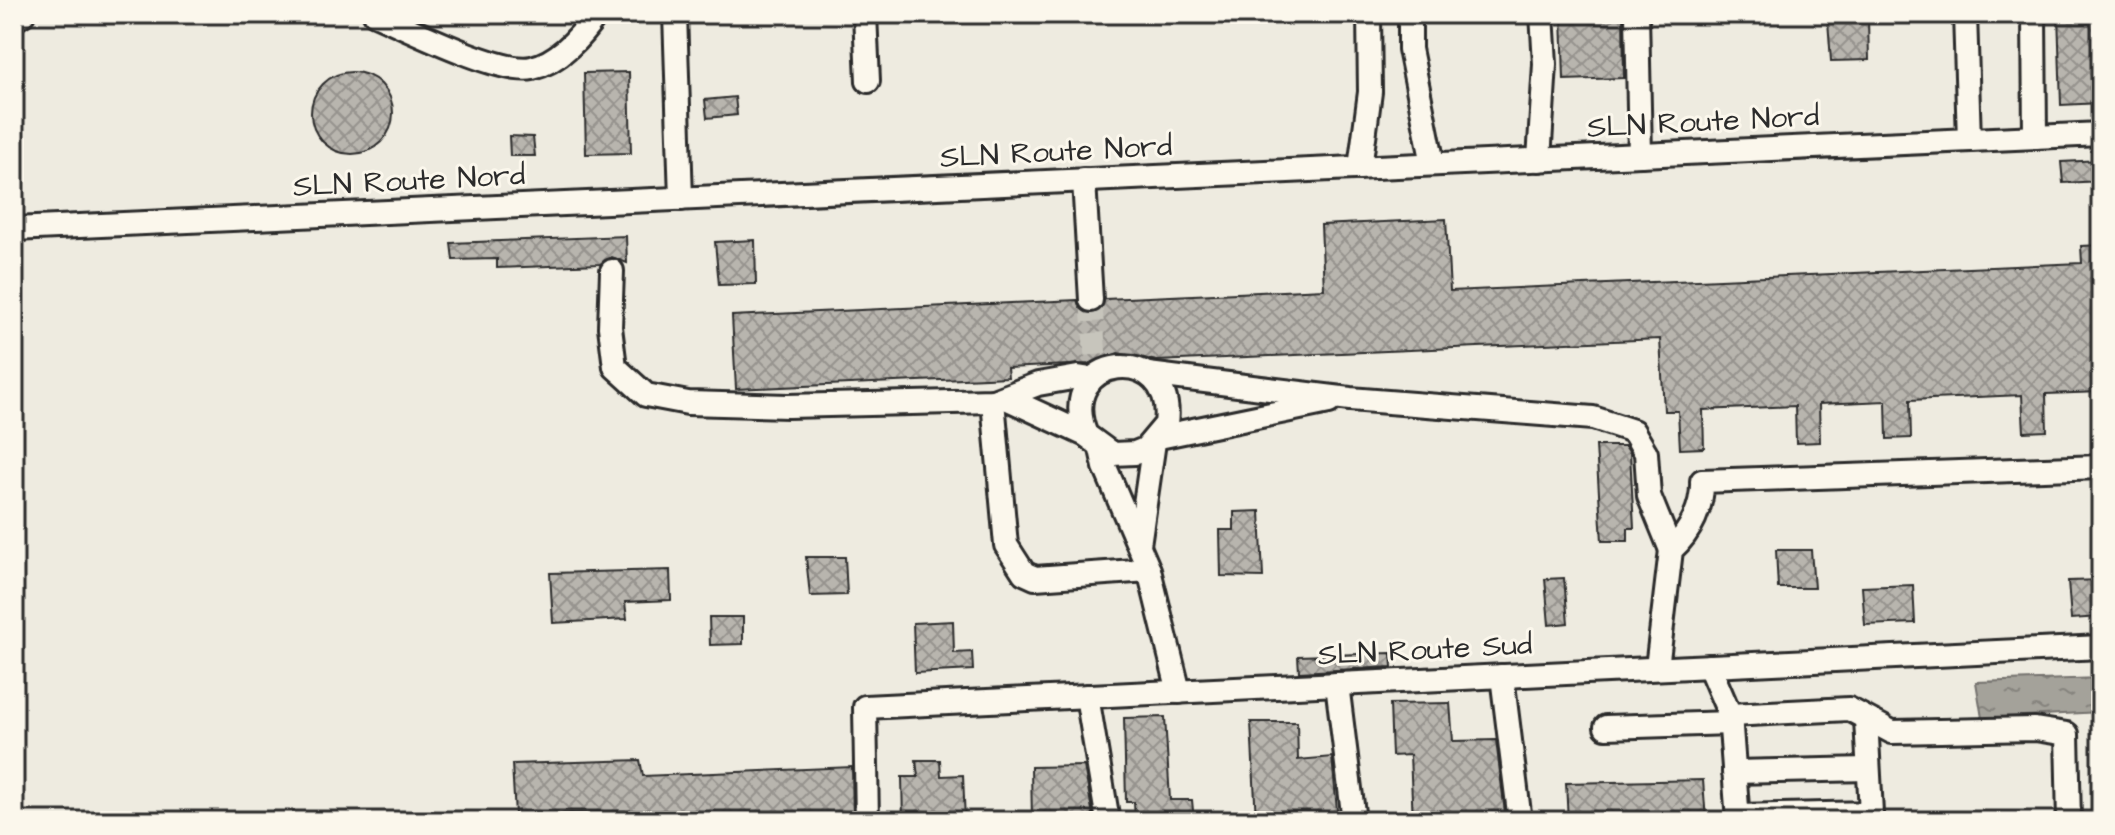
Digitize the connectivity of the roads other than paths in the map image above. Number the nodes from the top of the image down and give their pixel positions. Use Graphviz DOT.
graph roads {
  1 [pos="23,14"];
  2 [pos="375,14"];
  3 [pos="597,14"];
  4 [pos="675,14"];
  5 [pos="865,14"];
  6 [pos="1369,14"];
  7 [pos="1410,14"];
  8 [pos="1542,14"];
  9 [pos="1637,14"];
  10 [pos="1965,14"];
  11 [pos="2034,14"];
  12 [pos="14,20"];
  13 [pos="868,81"];
  14 [pos="2101,134"];
  15 [pos="2035,137"];
  16 [pos="1969,140"];
  17 [pos="1640,155"];
  18 [pos="1539,160"];
  19 [pos="1433,164"];
  20 [pos="1360,168"];
  21 [pos="1084,180"];
  22 [pos="681,199"];
  23 [pos="14,229"];
  24 [pos="612,271"];
  25 [pos="1091,300"];
  26 [pos="1096,371"];
  27 [pos="1148,374"];
  28 [pos="1350,399"];
  29 [pos="1000,400"];
  30 [pos="1157,439"];
  31 [pos="1094,442"];
  32 [pos="2101,467"];
  33 [pos="1139,545"];
  34 [pos="1676,545"];
  35 [pos="1149,570"];
  36 [pos="2101,647"];
  37 [pos="1709,666"];
  38 [pos="1657,668"];
  39 [pos="1502,676"];
  40 [pos="1337,684"];
  41 [pos="1179,692"];
  42 [pos="1087,696"];
  43 [pos="1730,719"];
  44 [pos="1866,719"];
  45 [pos="1606,727"];
  46 [pos="1868,769"];
  47 [pos="1734,772"];
  48 [pos="1738,818"];
  49 [pos="1836,818"];
  50 [pos="867,821"];
  51 [pos="1108,821"];
  52 [pos="1354,821"];
  53 [pos="1520,821"];
  54 [pos="2069,821"];
  1 -- 12 [label="lane"];
  2 -- 3 [label="lane"];
  4 -- 22 [label="lane"];
  5 -- 13 [label="lane"];
  6 -- 20 [label="lane"];
  7 -- 19 [label="lane"];
  8 -- 18 [label="lane"];
  9 -- 17 [label="lane"];
  10 -- 16 [label="lane"];
  11 -- 15 [label="lane"];
  14 -- 15 [label="lane, SLN Route Nord"];
  15 -- 16 [label="lane, SLN Route Nord"];
  16 -- 17 [label="lane, SLN Route Nord"];
  17 -- 18 [label="lane, SLN Route Nord"];
  18 -- 19 [label="lane, SLN Route Nord"];
  19 -- 20 [label="lane, SLN Route Nord"];
  20 -- 21 [label="lane, SLN Route Nord"];
  21 -- 22 [label="lane, SLN Route Nord"];
  21 -- 25 [label="lane"];
  22 -- 23 [label="lane, SLN Route Nord"];
  24 -- 29 [label="lane"];
  26 -- 27 [label="lane"];
  26 -- 29 [label="lane"];
  26 -- 31 [label="lane"];
  27 -- 28 [label="lane"];
  27 -- 30 [label="lane"];
  28 -- 30 [label="lane"];
  28 -- 34 [label="lane"];
  29 -- 31 [label="lane"];
  29 -- 35 [label="lane"];
  30 -- 31 [label="lane"];
  30 -- 33 [label="lane"];
  31 -- 33 [label="lane"];
  32 -- 34 [label="lane"];
  33 -- 35 [label="lane"];
  34 -- 38 [label="lane"];
  35 -- 41 [label="lane"];
  36 -- 37 [label="lane, SLN Route Sud"];
  37 -- 38 [label="lane, SLN Route Sud"];
  37 -- 43 [label="lane"];
  38 -- 39 [label="lane, SLN Route Sud"];
  39 -- 40 [label="lane, SLN Route Sud"];
  39 -- 53 [label="lane"];
  40 -- 41 [label="lane, SLN Route Sud"];
  40 -- 52 [label="lane"];
  41 -- 42 [label="lane, SLN Route Sud"];
  42 -- 50 [label="lane, SLN Route Sud"];
  42 -- 51 [label="lane"];
  43 -- 44 [label="lane"];
  43 -- 45 [label="lane"];
  43 -- 47 [label="lane"];
  44 -- 46 [label="lane"];
  44 -- 54 [label="lane"];
  46 -- 47 [label="lane"];
  46 -- 49 [label="lane"];
  47 -- 48 [label="lane"];
  48 -- 49 [label="lane"];
}
